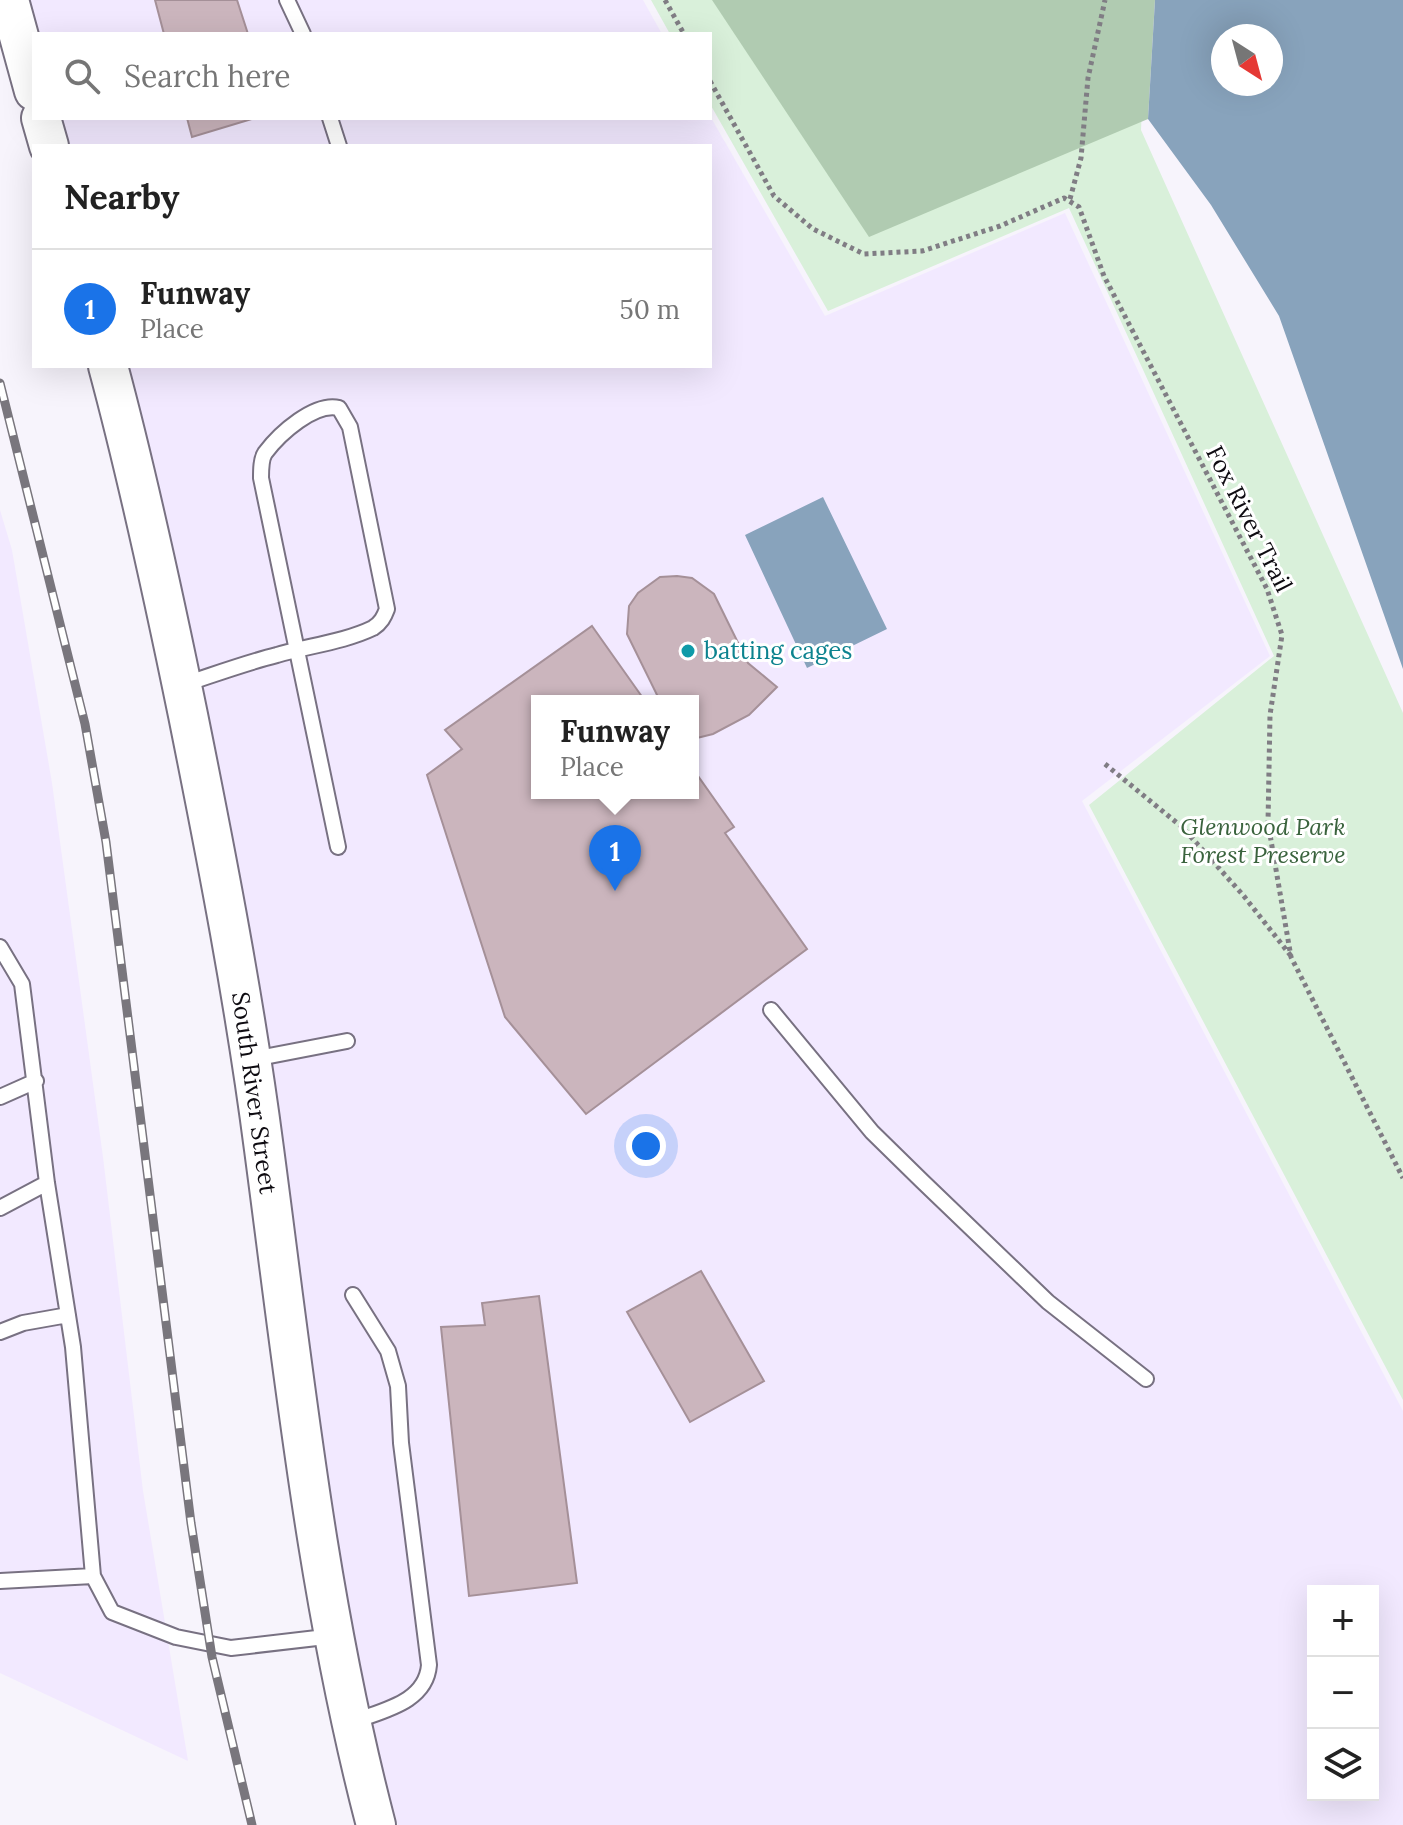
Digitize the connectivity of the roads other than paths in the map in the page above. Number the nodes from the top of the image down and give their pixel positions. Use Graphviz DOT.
graph roads {
  1 [pos="9,0"];
  2 [pos="287,0"];
  3 [pos="302,32"];
  4 [pos="32,84"];
  5 [pos="42,120"];
  6 [pos="331,120"];
  7 [pos="48,144"];
  8 [pos="338,144"];
  9 [pos="109,368"];
  10 [pos="298,649"];
  11 [pos="181,685"];
  12 [pos="338,847"];
  13 [pos="0,947"];
  14 [pos="771,1010"];
  15 [pos="347,1041"];
  16 [pos="250,1059"];
  17 [pos="36,1081"];
  18 [pos="0,1097"];
  19 [pos="47,1183"];
  20 [pos="0,1208"];
  21 [pos="353,1295"];
  22 [pos="68,1315"];
  23 [pos="0,1332"];
  24 [pos="1146,1379"];
  25 [pos="93,1576"];
  26 [pos="0,1581"];
  27 [pos="334,1636"];
  28 [pos="350,1723"];
  29 [pos="376,1825"];
  1 -- 4 [label="main road"];
  2 -- 3 [label="lane"];
  5 -- 7 [label="main road"];
  6 -- 8 [label="lane"];
  9 -- 11 [label="main road, South River Street"];
  10 -- 10 [label="lane"];
  10 -- 11 [label="lane"];
  10 -- 12 [label="lane"];
  11 -- 16 [label="main road, South River Street"];
  13 -- 17 [label="lane"];
  14 -- 24 [label="lane"];
  15 -- 16 [label="lane"];
  16 -- 27 [label="main road, South River Street"];
  17 -- 18 [label="lane"];
  17 -- 19 [label="lane"];
  19 -- 20 [label="lane"];
  19 -- 22 [label="lane"];
  21 -- 28 [label="lane"];
  22 -- 23 [label="lane"];
  22 -- 25 [label="lane"];
  25 -- 26 [label="lane"];
  25 -- 27 [label="lane"];
  27 -- 28 [label="main road, South River Street"];
  28 -- 29 [label="main road, South River Street"];
}
